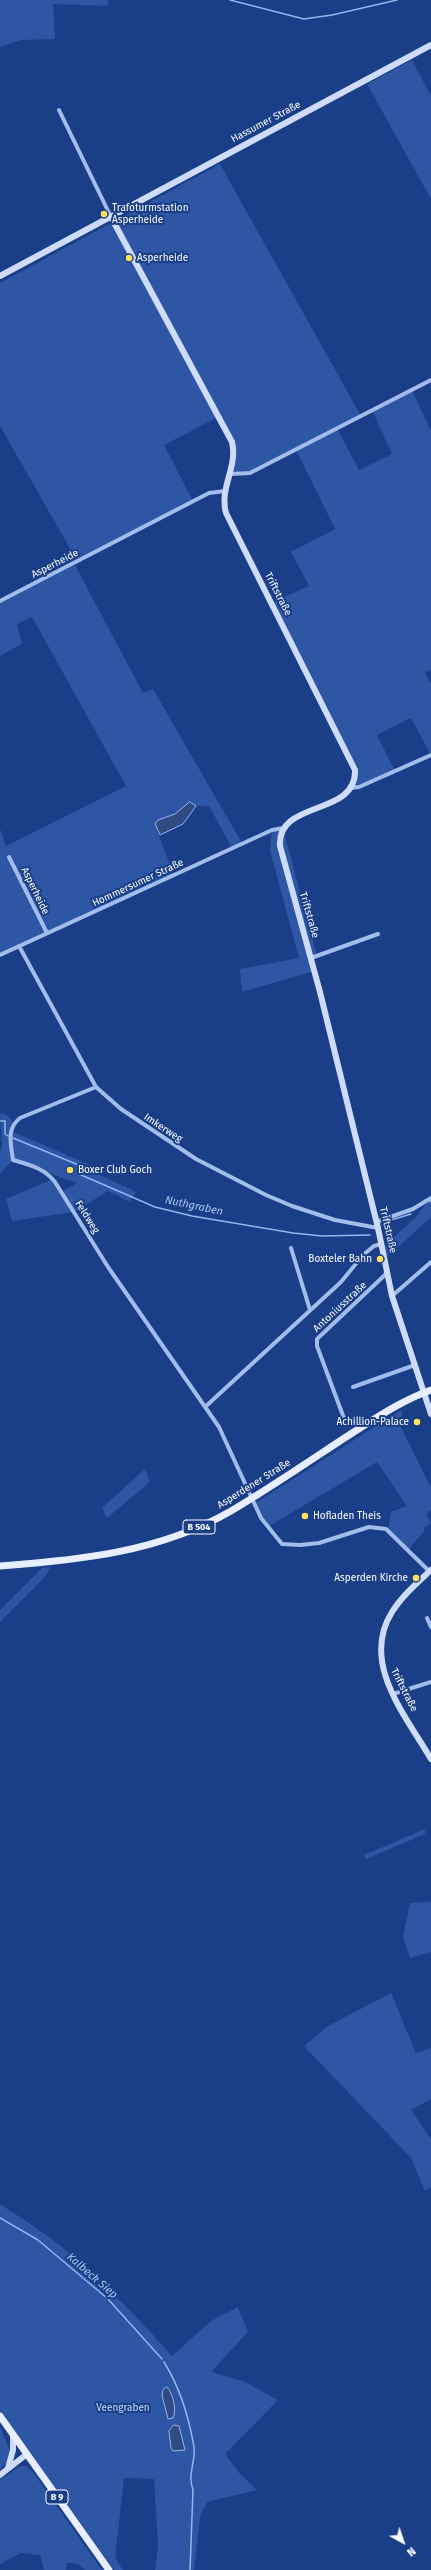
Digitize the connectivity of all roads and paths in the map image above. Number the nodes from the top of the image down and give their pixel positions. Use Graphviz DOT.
graph roads {
  1 [pos="431,45"];
  2 [pos="59,110"];
  3 [pos="111,217"];
  4 [pos="0,276"];
  5 [pos="431,380"];
  6 [pos="231,474"];
  7 [pos="225,492"];
  8 [pos="0,601"];
  9 [pos="431,755"];
  10 [pos="351,788"];
  11 [pos="283,828"];
  12 [pos="9,856"];
  13 [pos="47,933"];
  14 [pos="378,934"];
  15 [pos="19,946"];
  16 [pos="0,955"];
  17 [pos="311,958"];
  18 [pos="96,1087"];
  19 [pos="431,1198"];
  20 [pos="377,1225"];
  21 [pos="381,1244"];
  22 [pos="291,1248"];
  23 [pos="431,1262"];
  24 [pos="387,1273"];
  25 [pos="392,1296"];
  26 [pos="310,1310"];
  27 [pos="415,1365"];
  28 [pos="353,1387"];
  29 [pos="428,1391"];
  30 [pos="205,1407"];
  31 [pos="431,1414"];
  32 [pos="348,1424"];
  33 [pos="252,1498"];
  34 [pos="0,1566"];
  35 [pos="430,1571"];
  36 [pos="427,1618"];
  37 [pos="431,1627"];
  38 [pos="431,1682"];
  39 [pos="393,1694"];
  40 [pos="431,1759"];
  41 [pos="0,2416"];
  42 [pos="13,2435"];
  43 [pos="27,2454"];
  44 [pos="8,2468"];
  45 [pos="0,2475"];
  46 [pos="109,2570"];
  1 -- 3 [label="street, Hassumer Straße"];
  2 -- 3 [label="street"];
  3 -- 4 [label="street, Hassumer Straße"];
  3 -- 6 [label="street, Triftstraße"];
  5 -- 6 [label="street"];
  6 -- 7 [label="street, Triftstraße"];
  7 -- 8 [label="street, Asperheide"];
  7 -- 10 [label="street, Triftstraße"];
  9 -- 10 [label="street"];
  10 -- 11 [label="street"];
  11 -- 13 [label="street, Hommersumer Straße"];
  11 -- 17 [label="street, Triftstraße"];
  12 -- 13 [label="street, Asperheide"];
  13 -- 15 [label="street, Hommersumer Straße"];
  14 -- 17 [label="street"];
  15 -- 16 [label="street, Hommersumer Straße"];
  15 -- 18 [label="street, Imkerweg"];
  17 -- 20 [label="street, Triftstraße"];
  18 -- 20 [label="street, Imkerweg"];
  18 -- 30 [label="street, Feldweg"];
  19 -- 20 [label="street"];
  20 -- 21 [label="street, Triftstraße"];
  21 -- 24 [label="street, Triftstraße"];
  21 -- 26 [label="street"];
  22 -- 26 [label="street"];
  23 -- 25 [label="street"];
  24 -- 25 [label="street, Triftstraße"];
  24 -- 32 [label="street, Antoniusstraße"];
  25 -- 27 [label="street, Triftstraße"];
  26 -- 30 [label="street"];
  27 -- 28 [label="street"];
  27 -- 29 [label="street, Triftstraße"];
  29 -- 31 [label="street, Triftstraße"];
  29 -- 33 [label="main road, Asperdener Straße / B 504"];
  30 -- 33 [label="street, Feldweg"];
  33 -- 34 [label="main road, Asperdener Straße / B 504"];
  33 -- 35 [label="street, Feldweg"];
  35 -- 39 [label="street, Triftstraße"];
  36 -- 37 [label="street"];
  38 -- 39 [label="street"];
  39 -- 40 [label="street, Triftstraße"];
  41 -- 42 [label="main road, B 9"];
  42 -- 43 [label="main road, B 9"];
  42 -- 44 [label="street"];
  43 -- 44 [label="street"];
  43 -- 46 [label="main road, B 9"];
  44 -- 45 [label="street"];
}
